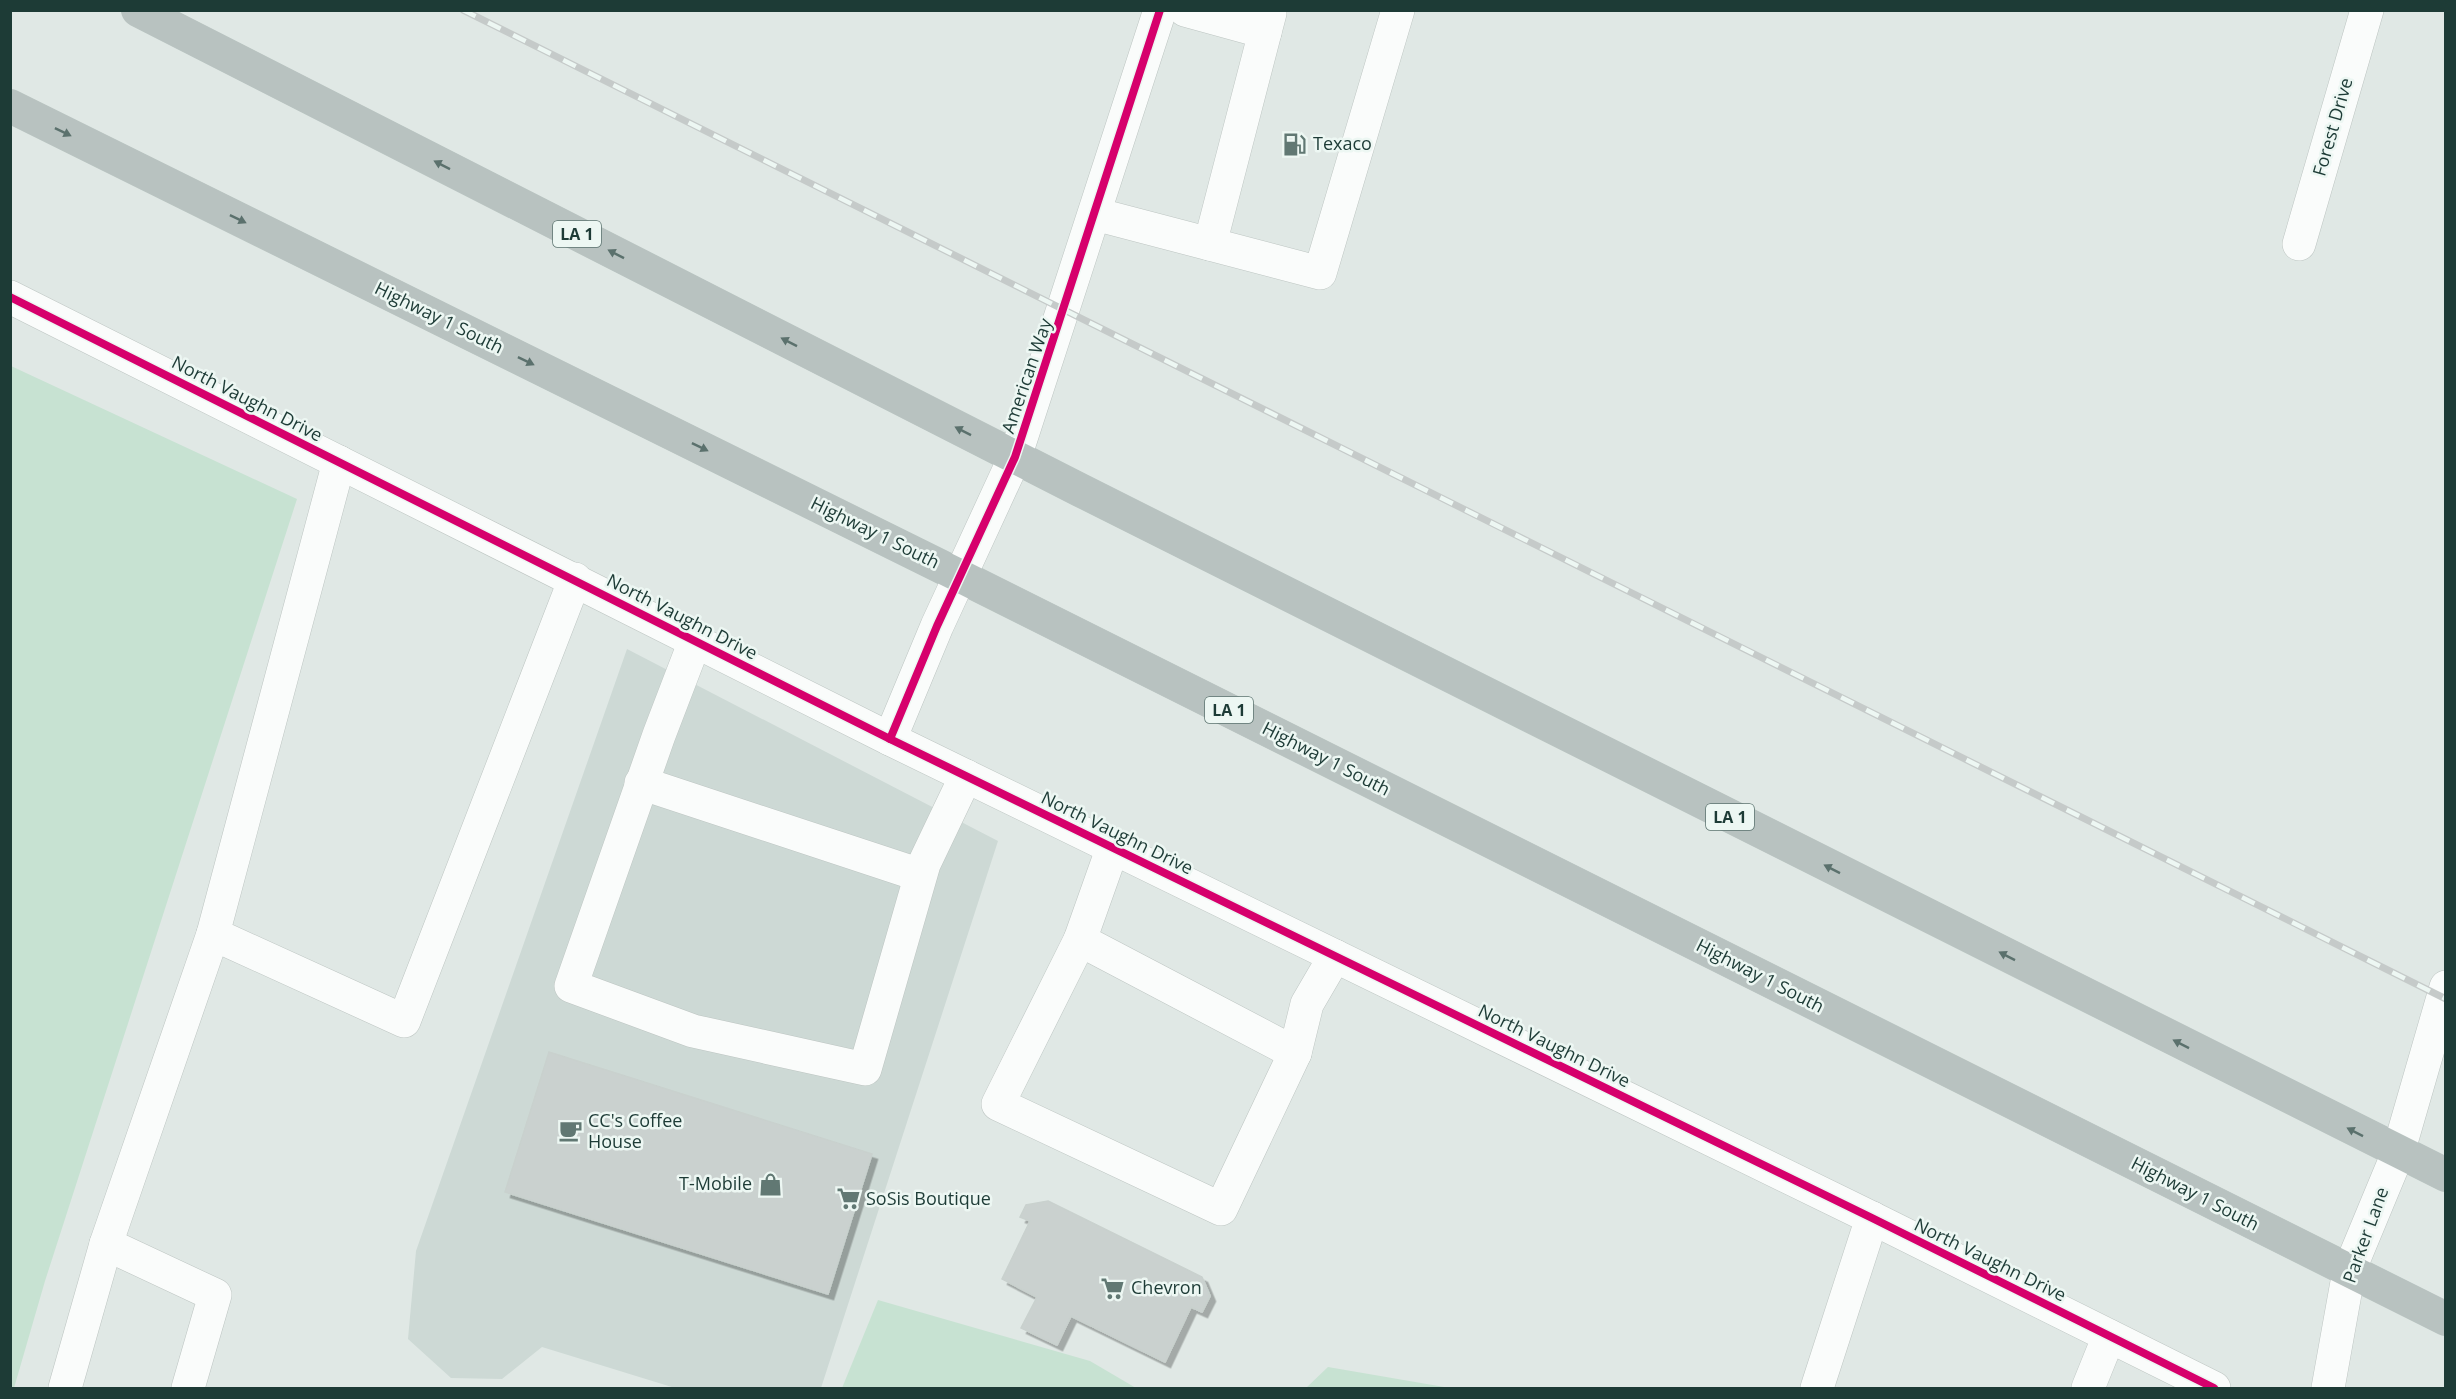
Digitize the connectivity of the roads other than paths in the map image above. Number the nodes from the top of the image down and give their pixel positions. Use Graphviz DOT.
graph roads {
  1 [pos="138,10"];
  2 [pos="1160,10"];
  3 [pos="1185,10"];
  4 [pos="1398,10"];
  5 [pos="2367,10"];
  6 [pos="1268,21"];
  7 [pos="10,106"];
  8 [pos="1095,214"];
  9 [pos="1210,244"];
  10 [pos="2299,244"];
  11 [pos="10,297"];
  12 [pos="1015,457"];
  13 [pos="339,462"];
  14 [pos="960,576"];
  15 [pos="575,579"];
  16 [pos="695,641"];
  17 [pos="891,738"];
  18 [pos="966,776"];
  19 [pos="641,783"];
  20 [pos="1113,847"];
  21 [pos="920,875"];
  22 [pos="213,934"];
  23 [pos="1080,940"];
  24 [pos="1335,956"];
  25 [pos="2445,987"];
  26 [pos="1295,1053"];
  27 [pos="2398,1153"];
  28 [pos="2445,1175"];
  29 [pos="1872,1218"];
  30 [pos="106,1244"];
  31 [pos="2349,1271"];
  32 [pos="2445,1319"];
  33 [pos="2109,1336"];
  34 [pos="65,1389"];
  35 [pos="188,1389"];
  36 [pos="1817,1389"];
  37 [pos="2088,1389"];
  38 [pos="2214,1389"];
  39 [pos="2328,1389"];
  12 -- 1 [label="highway, LA 1, one-way"];
  2 -- 8 [label="street, American Way"];
  3 -- 6 [label="street"];
  4 -- 9 [label="street"];
  5 -- 10 [label="street, Forest Drive"];
  6 -- 9 [label="street"];
  7 -- 14 [label="highway, Highway 1 South / LA 1, one-way"];
  8 -- 9 [label="street"];
  8 -- 12 [label="street, American Way"];
  11 -- 13 [label="street, North Vaughn Drive"];
  12 -- 14 [label="street, American Way"];
  27 -- 12 [label="highway, LA 1, one-way"];
  13 -- 15 [label="street, North Vaughn Drive"];
  13 -- 22 [label="street"];
  14 -- 17 [label="street, American Way"];
  14 -- 31 [label="highway, Highway 1 South / LA 1"];
  15 -- 16 [label="street, North Vaughn Drive"];
  15 -- 22 [label="street"];
  16 -- 17 [label="street, North Vaughn Drive"];
  16 -- 19 [label="street"];
  17 -- 18 [label="street, North Vaughn Drive"];
  18 -- 20 [label="street, North Vaughn Drive"];
  18 -- 21 [label="street"];
  19 -- 21 [label="street"];
  19 -- 21 [label="street"];
  20 -- 23 [label="street"];
  20 -- 24 [label="street, North Vaughn Drive"];
  22 -- 30 [label="street"];
  23 -- 26 [label="street"];
  23 -- 26 [label="street"];
  24 -- 26 [label="street"];
  24 -- 29 [label="street, North Vaughn Drive"];
  25 -- 27 [label="street, Parker Lane"];
  27 -- 28 [label="highway, LA 1"];
  27 -- 31 [label="street, Parker Lane"];
  29 -- 33 [label="street, North Vaughn Drive"];
  29 -- 36 [label="street"];
  30 -- 34 [label="street"];
  30 -- 35 [label="street"];
  31 -- 32 [label="highway, Highway 1 South / LA 1"];
  31 -- 39 [label="street, Parker Lane"];
  33 -- 37 [label="street"];
  33 -- 38 [label="street, North Vaughn Drive"];
}
